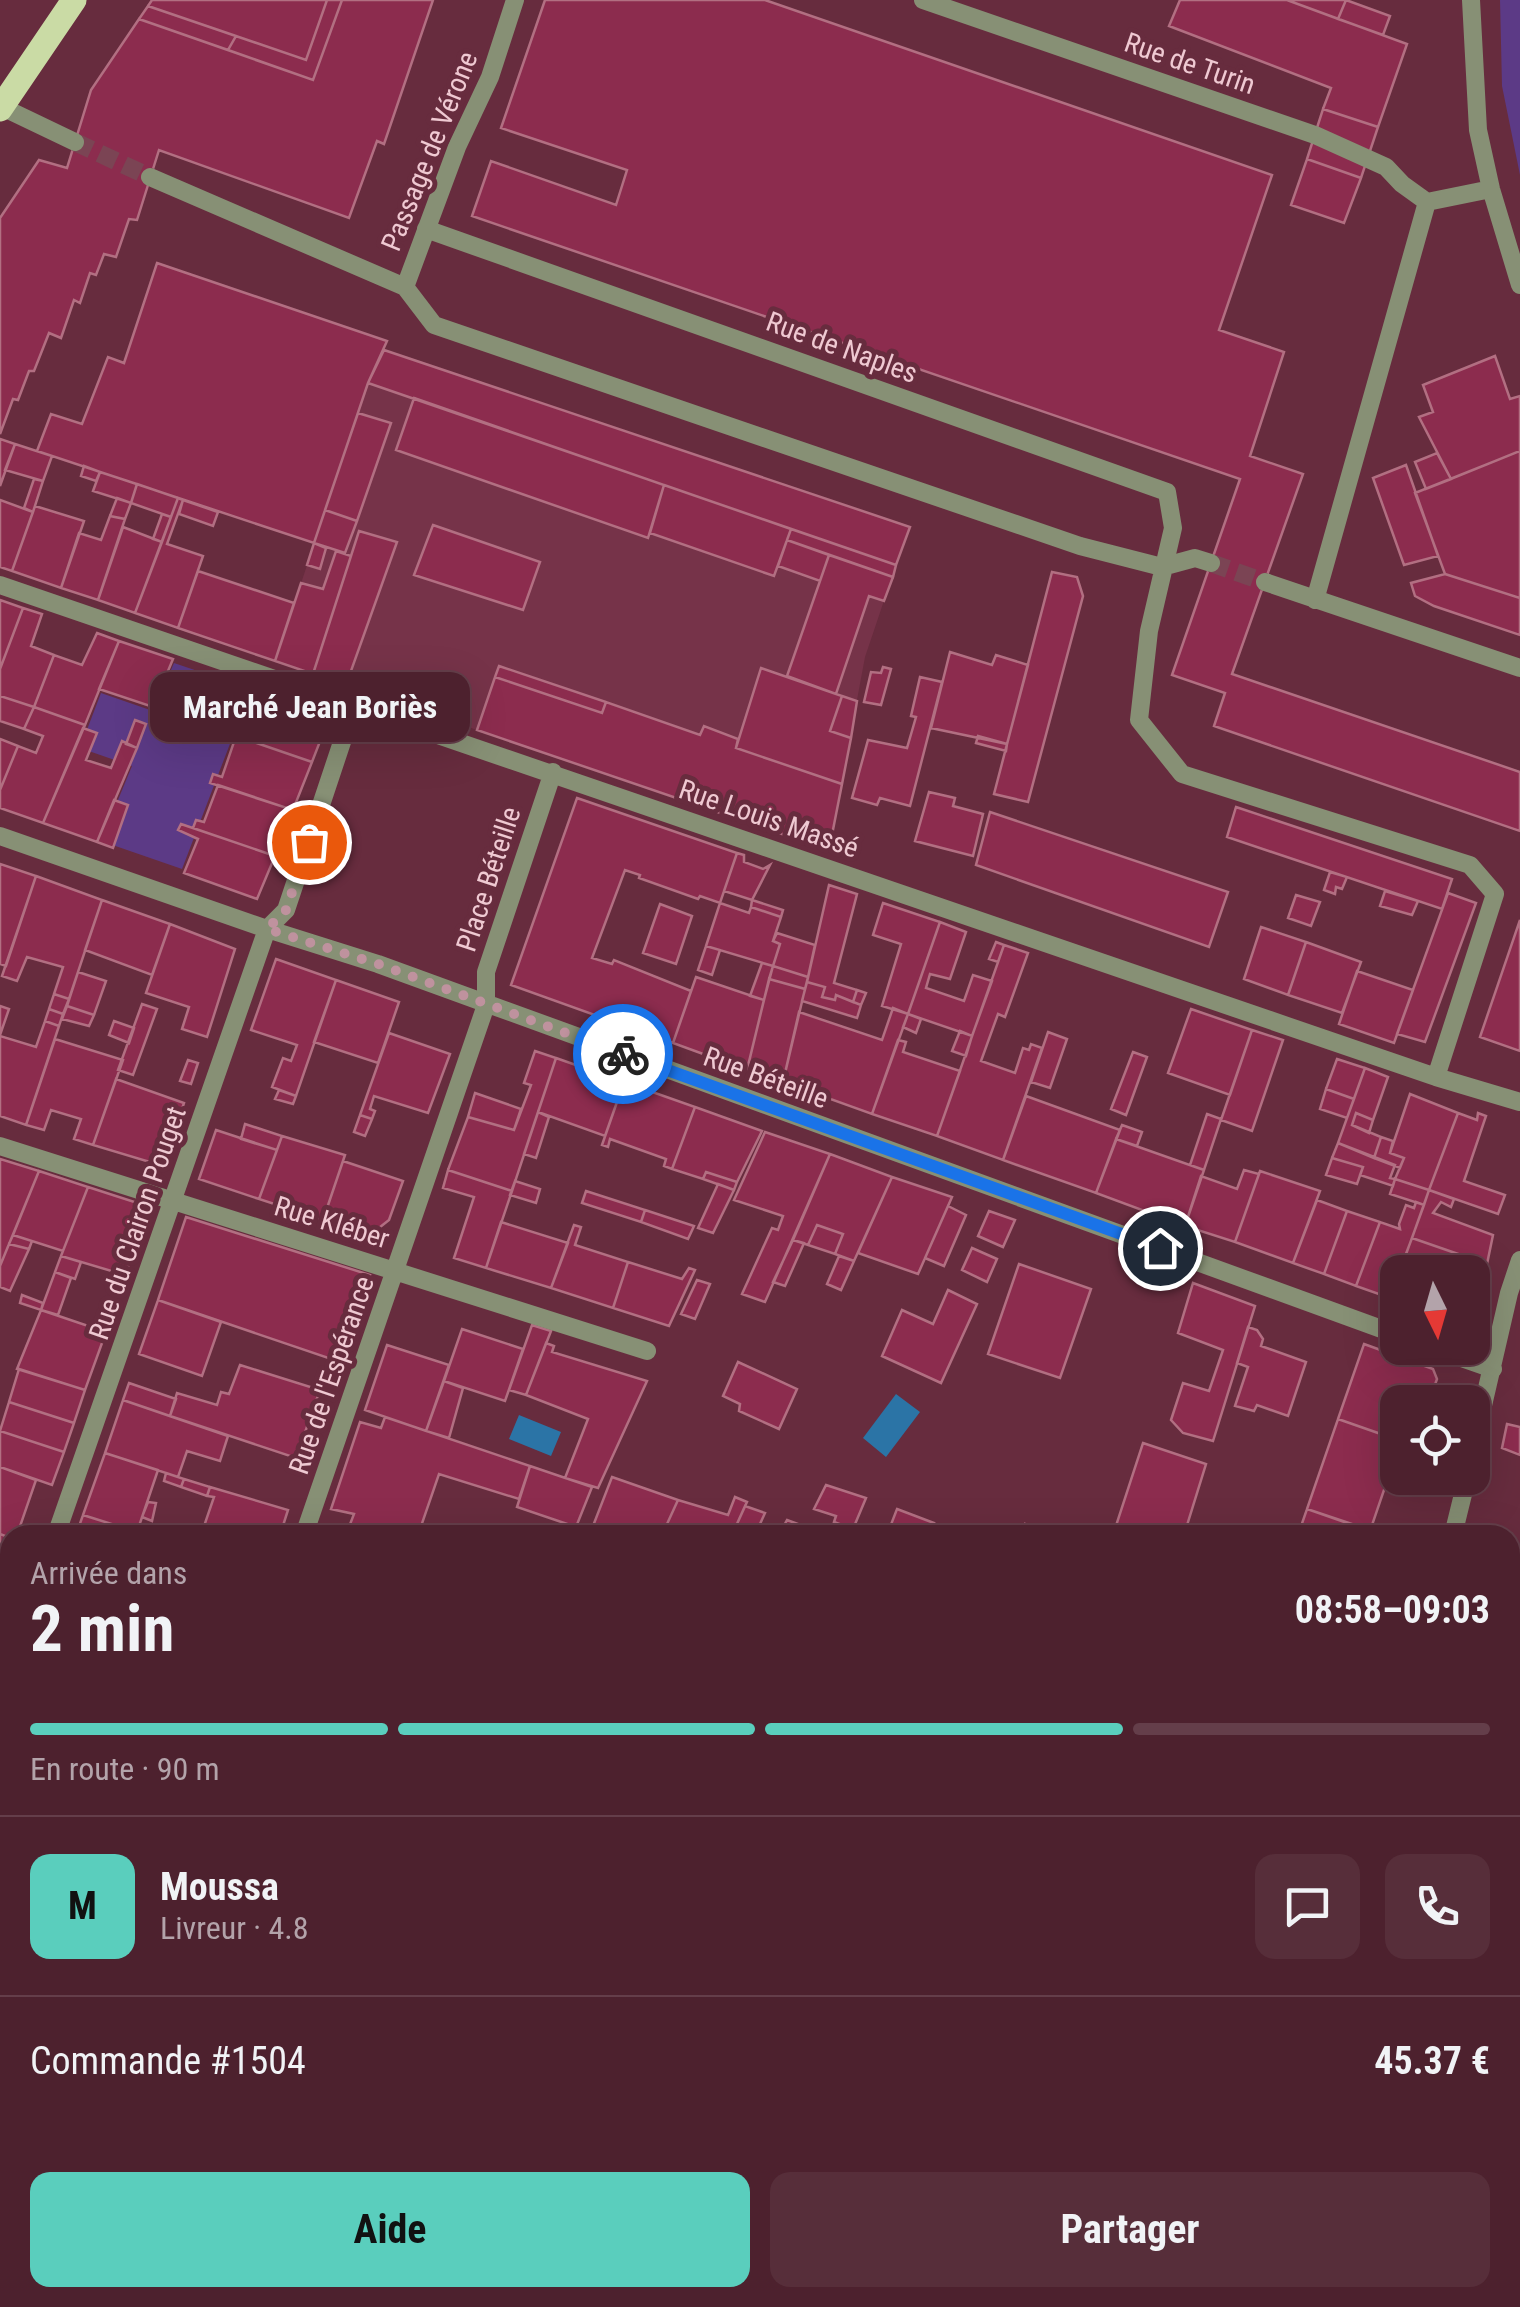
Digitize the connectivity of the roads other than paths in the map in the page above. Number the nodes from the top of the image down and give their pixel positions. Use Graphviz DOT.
graph roads {
  1 [pos="74,0"];
  2 [pos="515,0"];
  3 [pos="923,0"];
  4 [pos="1471,0"];
  5 [pos="1,108"];
  6 [pos="74,142"];
  7 [pos="150,177"];
  8 [pos="1491,190"];
  9 [pos="1427,202"];
  10 [pos="426,229"];
  11 [pos="1520,285"];
  12 [pos="405,287"];
  13 [pos="1211,563"];
  14 [pos="1162,568"];
  15 [pos="1265,582"];
  16 [pos="0,585"];
  17 [pos="1315,600"];
  18 [pos="1520,668"];
  19 [pos="354,706"];
  20 [pos="553,772"];
  21 [pos="0,836"];
  22 [pos="267,929"];
  23 [pos="486,1005"];
  24 [pos="1436,1077"];
  25 [pos="1520,1102"];
  26 [pos="0,1146"];
  27 [pos="174,1202"];
  28 [pos="1520,1260"];
  29 [pos="396,1270"];
  30 [pos="1514,1295"];
  31 [pos="1380,1328"];
  32 [pos="647,1351"];
  33 [pos="1482,1365"];
  34 [pos="1493,1369"];
  35 [pos="1489,1385"];
  36 [pos="1462,1495"];
  37 [pos="60,1525"];
  38 [pos="307,1525"];
  39 [pos="1454,1525"];
  1 -- 5 [label="main road"];
  2 -- 10 [label="street, Passage de Vérone"];
  3 -- 9 [label="street, Rue de Turin"];
  4 -- 8 [label="street"];
  5 -- 6 [label="street"];
  7 -- 12 [label="street, Passage de Vérone"];
  8 -- 9 [label="street"];
  8 -- 11 [label="street"];
  9 -- 17 [label="street"];
  10 -- 12 [label="street, Passage de Vérone"];
  10 -- 14 [label="street, Rue de Naples"];
  12 -- 14 [label="street"];
  13 -- 14 [label="street"];
  14 -- 24 [label="street, Rue de Naples"];
  15 -- 17 [label="street"];
  16 -- 19 [label="street, Rue Louis Massé"];
  17 -- 18 [label="street"];
  19 -- 20 [label="street, Rue Louis Massé"];
  19 -- 22 [label="street"];
  20 -- 23 [label="street, Place Béteille"];
  20 -- 24 [label="street, Rue Louis Massé"];
  21 -- 22 [label="street, Rue Béteille"];
  22 -- 23 [label="street, Rue Béteille"];
  22 -- 27 [label="street, Rue du Clairon Pouget"];
  23 -- 29 [label="street, Rue de l'Espérance"];
  23 -- 31 [label="street, Rue Béteille"];
  24 -- 25 [label="street, Rue Louis Massé"];
  26 -- 27 [label="street, Rue Kléber"];
  27 -- 29 [label="street, Rue Kléber"];
  27 -- 37 [label="street, Rue du Clairon Pouget"];
  28 -- 30 [label="street"];
  29 -- 32 [label="street, Rue Kléber"];
  29 -- 38 [label="street, Rue de l'Espérance"];
  30 -- 34 [label="street"];
  33 -- 34 [label="street"];
  34 -- 35 [label="street"];
  36 -- 39 [label="street"];
}
